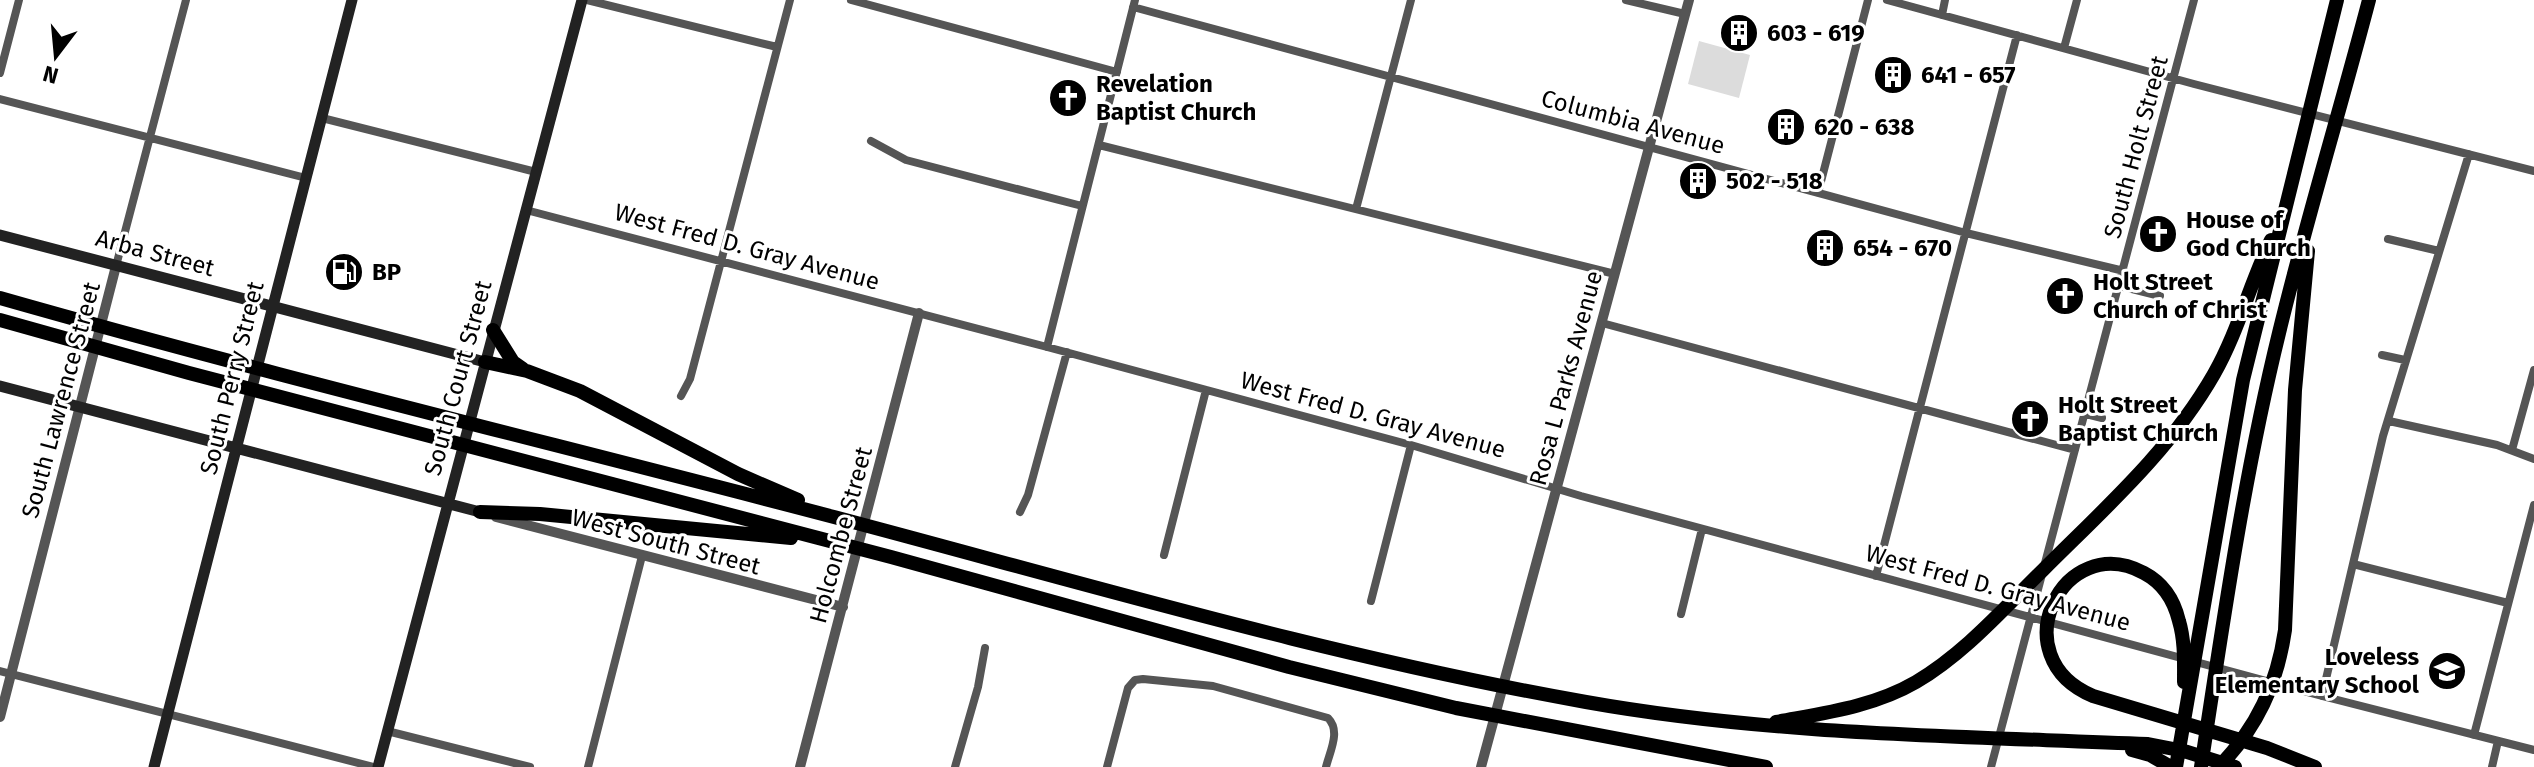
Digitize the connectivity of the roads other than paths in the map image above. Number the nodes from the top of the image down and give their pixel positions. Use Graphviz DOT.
graph roads {
  1 [pos="19,0"];
  2 [pos="186,0"];
  3 [pos="352,0"];
  4 [pos="584,0"];
  5 [pos="790,0"];
  6 [pos="851,0"];
  7 [pos="1411,0"];
  8 [pos="1626,0"];
  9 [pos="1689,0"];
  10 [pos="1868,0"];
  11 [pos="1887,0"];
  12 [pos="1945,0"];
  13 [pos="2077,0"];
  14 [pos="2194,0"];
  15 [pos="2337,0"];
  16 [pos="2369,0"];
  17 [pos="1134,3"];
  18 [pos="1685,14"];
  19 [pos="1942,15"];
  20 [pos="2017,35"];
  21 [pos="777,47"];
  22 [pos="2064,48"];
  23 [pos="1117,72"];
  24 [pos="0,73"];
  25 [pos="1389,76"];
  26 [pos="2175,79"];
  27 [pos="0,99"];
  28 [pos="322,118"];
  29 [pos="149,139"];
  30 [pos="871,141"];
  31 [pos="1099,145"];
  32 [pos="1649,147"];
  33 [pos="2469,154"];
  34 [pos="2534,171"];
  35 [pos="536,172"];
  36 [pos="306,178"];
  37 [pos="1818,193"];
  38 [pos="1082,206"];
  39 [pos="1356,209"];
  40 [pos="526,210"];
  41 [pos="2285,210"];
  42 [pos="2312,211"];
  43 [pos="1966,233"];
  44 [pos="0,235"];
  45 [pos="2388,239"];
  46 [pos="2439,251"];
  47 [pos="721,261"];
  48 [pos="116,266"];
  49 [pos="2124,271"];
  50 [pos="1615,274"];
  51 [pos="2120,286"];
  52 [pos="2160,296"];
  53 [pos="0,298"];
  54 [pos="273,307"];
  55 [pos="919,313"];
  56 [pos="0,320"];
  57 [pos="1602,323"];
  58 [pos="493,330"];
  59 [pos="1047,347"];
  60 [pos="1067,352"];
  61 [pos="2382,355"];
  62 [pos="2405,360"];
  63 [pos="485,362"];
  64 [pos="2534,370"];
  65 [pos="527,371"];
  66 [pos="0,386"];
  67 [pos="1206,390"];
  68 [pos="681,396"];
  69 [pos="80,407"];
  70 [pos="1920,409"];
  71 [pos="2086,414"];
  72 [pos="2102,418"];
  73 [pos="2389,421"];
  74 [pos="1411,445"];
  75 [pos="236,449"];
  76 [pos="2075,450"];
  77 [pos="2512,450"];
  78 [pos="2534,459"];
  79 [pos="1557,488"];
  80 [pos="448,504"];
  81 [pos="2534,505"];
  82 [pos="480,512"];
  83 [pos="1020,512"];
  84 [pos="834,517"];
  85 [pos="1702,529"];
  86 [pos="828,541"];
  87 [pos="1164,555"];
  88 [pos="642,556"];
  89 [pos="2353,564"];
  90 [pos="1876,576"];
  91 [pos="1371,601"];
  92 [pos="2508,603"];
  93 [pos="843,607"];
  94 [pos="1681,614"];
  95 [pos="2030,617"];
  96 [pos="985,648"];
  97 [pos="6,673"];
  98 [pos="2322,696"];
  99 [pos="2185,711"];
  100 [pos="168,714"];
  101 [pos="0,717"];
  102 [pos="1758,725"];
  103 [pos="387,731"];
  104 [pos="2474,735"];
  105 [pos="2498,741"];
  106 [pos="2100,742"];
  107 [pos="1652,747"];
  108 [pos="2534,750"];
  109 [pos="154,767"];
  110 [pos="376,767"];
  111 [pos="530,767"];
  112 [pos="588,767"];
  113 [pos="800,767"];
  114 [pos="955,767"];
  115 [pos="1107,767"];
  116 [pos="1326,767"];
  117 [pos="1481,767"];
  118 [pos="1716,767"];
  119 [pos="1766,767"];
  120 [pos="1991,767"];
  121 [pos="2174,767"];
  122 [pos="2201,767"];
  123 [pos="2219,767"];
  124 [pos="2235,767"];
  125 [pos="2315,767"];
  126 [pos="2492,767"];
  1 -- 24 [label="street"];
  2 -- 29 [label="street, South Lawrence Street"];
  3 -- 28 [label="main road, South Perry Street"];
  4 -- 21 [label="street"];
  4 -- 35 [label="main road, South Court Street"];
  5 -- 21 [label="street"];
  6 -- 23 [label="street"];
  7 -- 25 [label="street"];
  8 -- 18 [label="street"];
  9 -- 18 [label="street, Rosa L Parks Avenue"];
  10 -- 37 [label="street"];
  11 -- 19 [label="street"];
  12 -- 19 [label="street"];
  13 -- 22 [label="street"];
  14 -- 26 [label="street, South Holt Street"];
  15 -- 41 [label="highway"];
  16 -- 42 [label="highway"];
  17 -- 23 [label="street"];
  17 -- 25 [label="street, Columbia Avenue"];
  18 -- 32 [label="street, Rosa L Parks Avenue"];
  19 -- 20 [label="street"];
  20 -- 22 [label="street"];
  20 -- 43 [label="street"];
  21 -- 47 [label="street"];
  22 -- 26 [label="street"];
  23 -- 31 [label="street"];
  25 -- 32 [label="street, Columbia Avenue"];
  25 -- 39 [label="street"];
  26 -- 33 [label="street"];
  26 -- 49 [label="street, South Holt Street"];
  27 -- 29 [label="street"];
  28 -- 35 [label="street"];
  28 -- 36 [label="main road, South Perry Street"];
  29 -- 36 [label="street"];
  29 -- 48 [label="street, South Lawrence Street"];
  30 -- 38 [label="street"];
  31 -- 38 [label="street"];
  31 -- 39 [label="street"];
  32 -- 37 [label="street, Columbia Avenue"];
  32 -- 50 [label="street, Rosa L Parks Avenue"];
  33 -- 34 [label="street"];
  33 -- 46 [label="street"];
  35 -- 40 [label="main road, South Court Street"];
  36 -- 54 [label="main road, South Perry Street"];
  37 -- 43 [label="street, Columbia Avenue"];
  38 -- 59 [label="street"];
  39 -- 50 [label="street"];
  40 -- 47 [label="street, West Fred D. Gray Avenue"];
  40 -- 58 [label="main road, South Court Street"];
  41 -- 99 [label="highway"];
  41 -- 102 [label="highway"];
  42 -- 122 [label="highway"];
  42 -- 123 [label="highway"];
  43 -- 49 [label="street, Columbia Avenue"];
  43 -- 70 [label="street"];
  44 -- 48 [label="main road, Arba Street"];
  45 -- 46 [label="street"];
  46 -- 62 [label="street"];
  47 -- 55 [label="street, West Fred D. Gray Avenue"];
  47 -- 68 [label="street"];
  48 -- 54 [label="main road, Arba Street"];
  48 -- 69 [label="street, South Lawrence Street"];
  49 -- 51 [label="street, South Holt Street"];
  50 -- 57 [label="street, Rosa L Parks Avenue"];
  51 -- 52 [label="street"];
  51 -- 71 [label="street, South Holt Street"];
  53 -- 84 [label="highway"];
  54 -- 63 [label="main road, Arba Street"];
  54 -- 75 [label="main road, South Perry Street"];
  55 -- 59 [label="street, West Fred D. Gray Avenue"];
  55 -- 93 [label="street, Holcombe Street"];
  56 -- 86 [label="highway"];
  57 -- 70 [label="street"];
  57 -- 79 [label="street, Rosa L Parks Avenue"];
  58 -- 63 [label="main road, South Court Street"];
  58 -- 65 [label="highway"];
  59 -- 60 [label="street, West Fred D. Gray Avenue"];
  60 -- 67 [label="street, West Fred D. Gray Avenue"];
  60 -- 83 [label="street"];
  61 -- 62 [label="street"];
  62 -- 73 [label="street"];
  63 -- 65 [label="highway"];
  63 -- 80 [label="main road, South Court Street"];
  64 -- 77 [label="street"];
  65 -- 84 [label="highway"];
  66 -- 69 [label="main road"];
  67 -- 74 [label="street, West Fred D. Gray Avenue"];
  67 -- 87 [label="street"];
  69 -- 75 [label="main road"];
  69 -- 97 [label="street, South Lawrence Street"];
  70 -- 76 [label="street"];
  70 -- 90 [label="street"];
  71 -- 72 [label="street"];
  71 -- 76 [label="street, South Holt Street"];
  73 -- 77 [label="street"];
  73 -- 89 [label="street"];
  74 -- 79 [label="street, West Fred D. Gray Avenue"];
  74 -- 91 [label="street"];
  75 -- 80 [label="main road"];
  75 -- 100 [label="main road, South Perry Street"];
  76 -- 95 [label="street, South Holt Street"];
  77 -- 78 [label="street"];
  79 -- 85 [label="street, West Fred D. Gray Avenue"];
  79 -- 117 [label="street, Rosa L Parks Avenue"];
  80 -- 82 [label="main road"];
  80 -- 103 [label="main road, South Court Street"];
  81 -- 92 [label="street"];
  82 -- 86 [label="highway"];
  82 -- 88 [label="street, West South Street"];
  84 -- 102 [label="highway"];
  85 -- 90 [label="street, West Fred D. Gray Avenue"];
  85 -- 94 [label="street"];
  86 -- 107 [label="highway"];
  88 -- 93 [label="street, West South Street"];
  88 -- 112 [label="street"];
  89 -- 92 [label="street"];
  89 -- 98 [label="street"];
  90 -- 95 [label="street, West Fred D. Gray Avenue"];
  92 -- 104 [label="street"];
  93 -- 113 [label="street, Holcombe Street"];
  95 -- 98 [label="street, West Fred D. Gray Avenue"];
  95 -- 120 [label="street, South Holt Street"];
  96 -- 114 [label="street"];
  97 -- 100 [label="street"];
  97 -- 101 [label="street, South Lawrence Street"];
  98 -- 104 [label="street, West Fred D. Gray Avenue"];
  99 -- 121 [label="highway"];
  99 -- 125 [label="highway"];
  100 -- 109 [label="main road, South Perry Street"];
  100 -- 110 [label="street"];
  102 -- 106 [label="highway"];
  103 -- 110 [label="main road, South Court Street"];
  103 -- 111 [label="street"];
  104 -- 105 [label="street, West Fred D. Gray Avenue"];
  105 -- 108 [label="street, West Fred D. Gray Avenue"];
  105 -- 126 [label="street"];
  106 -- 121 [label="highway"];
  106 -- 124 [label="highway"];
  107 -- 118 [label="highway"];
  107 -- 119 [label="highway"];
  115 -- 116 [label="street"];
}
